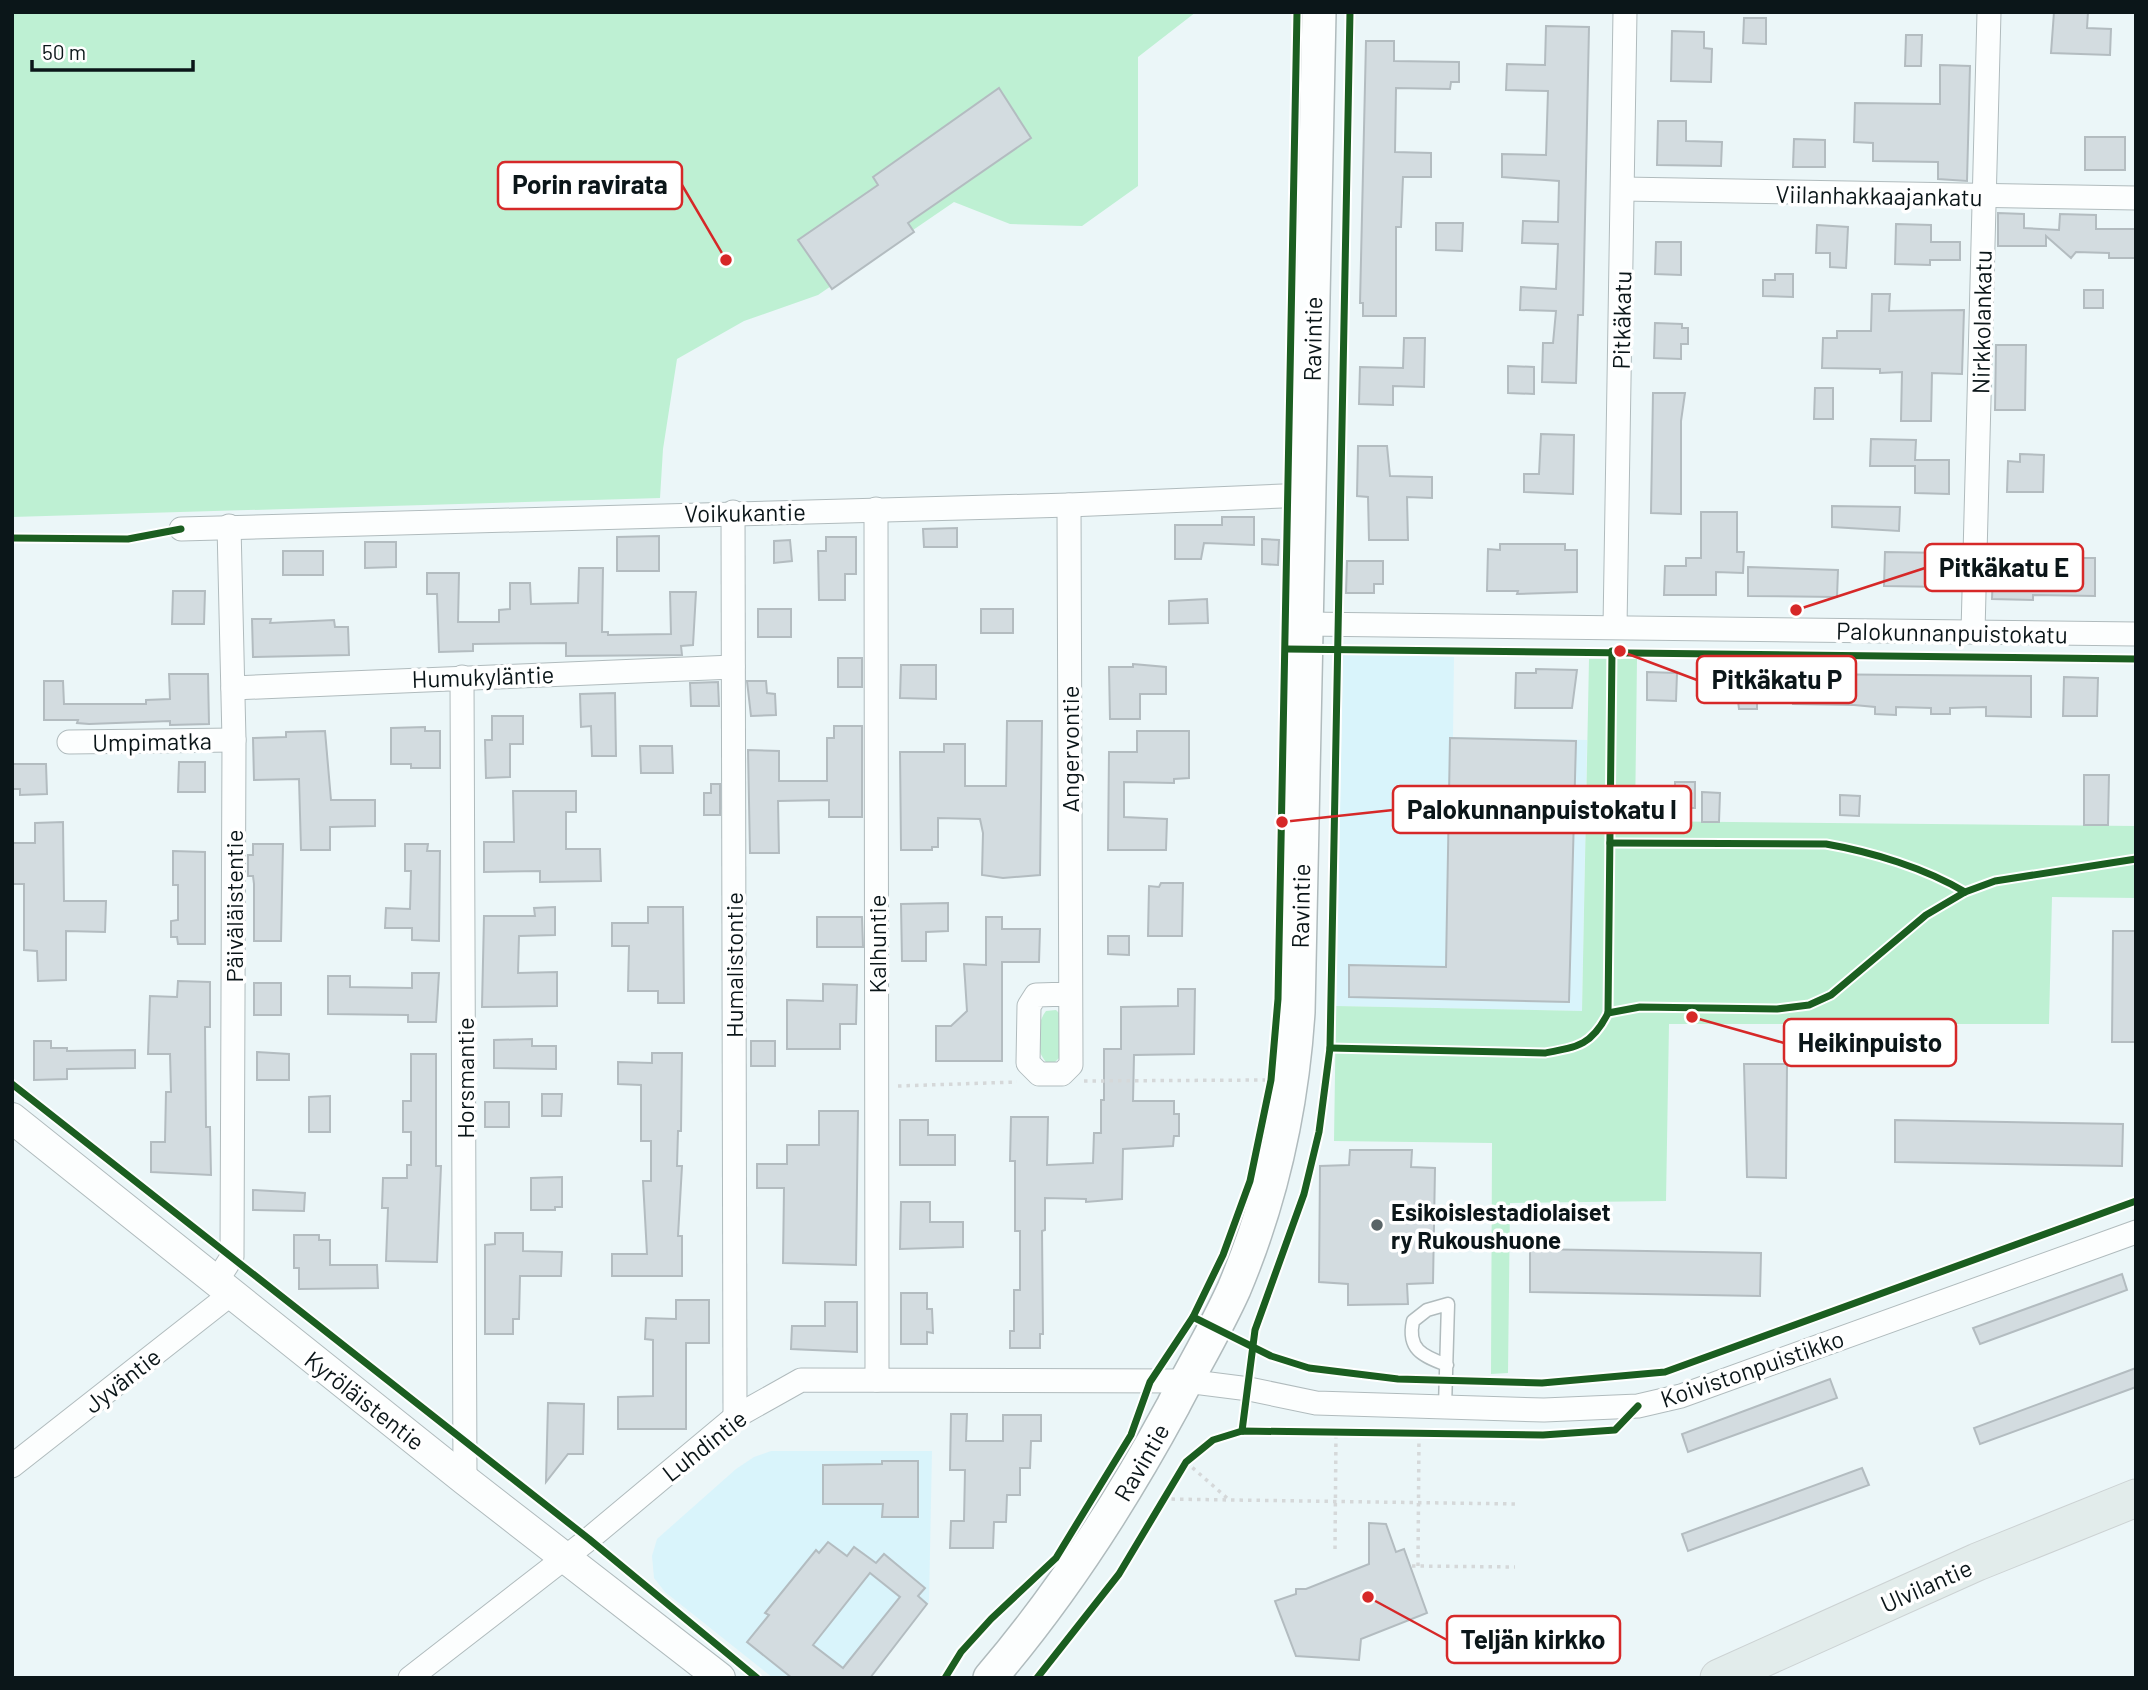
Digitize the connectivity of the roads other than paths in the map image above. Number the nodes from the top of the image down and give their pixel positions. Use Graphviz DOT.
graph roads {
  1 [pos="1318,12"];
  2 [pos="1625,12"];
  3 [pos="1989,12"];
  4 [pos="1623,189"];
  5 [pos="1984,197"];
  6 [pos="2136,198"];
  7 [pos="1308,495"];
  8 [pos="1069,505"];
  9 [pos="876,509"];
  10 [pos="733,512"];
  11 [pos="229,526"];
  12 [pos="181,529"];
  13 [pos="1306,624"];
  14 [pos="1615,627"];
  15 [pos="1973,632"];
  16 [pos="2136,634"];
  17 [pos="733,667"];
  18 [pos="462,677"];
  19 [pos="233,688"];
  20 [pos="234,740"];
  21 [pos="69,742"];
  22 [pos="1070,994"];
  23 [pos="12,1118"];
  24 [pos="2136,1232"];
  25 [pos="224,1288"];
  26 [pos="1447,1364"];
  27 [pos="877,1380"];
  28 [pos="1186,1381"];
  29 [pos="1445,1407"];
  30 [pos="734,1417"];
  31 [pos="12,1466"];
  32 [pos="465,1480"];
  33 [pos="2136,1499"];
  34 [pos="565,1555"];
  35 [pos="410,1678"];
  36 [pos="720,1678"];
  37 [pos="990,1678"];
  38 [pos="1719,1678"];
  1 -- 7 [label="main road, Ravintie"];
  2 -- 4 [label="street, Pitkäkatu"];
  3 -- 5 [label="street, Nirkkolankatu"];
  4 -- 5 [label="street, Viilanhakkaajankatu"];
  4 -- 14 [label="street, Pitkäkatu"];
  5 -- 6 [label="street, Viilanhakkaajankatu"];
  5 -- 15 [label="street, Nirkkolankatu"];
  7 -- 8 [label="street, Voikukantie"];
  7 -- 13 [label="main road, Ravintie"];
  8 -- 9 [label="street, Voikukantie"];
  8 -- 22 [label="street, Angervontie"];
  9 -- 10 [label="street, Voikukantie"];
  9 -- 27 [label="street, Kalhuntie"];
  10 -- 11 [label="street, Voikukantie"];
  10 -- 17 [label="street, Humalistontie"];
  11 -- 12 [label="street, Voikukantie"];
  11 -- 19 [label="street, Päiväläistentie"];
  13 -- 14 [label="street, Palokunnanpuistokatu"];
  13 -- 28 [label="main road, Ravintie"];
  14 -- 15 [label="street, Palokunnanpuistokatu"];
  15 -- 16 [label="street, Palokunnanpuistokatu"];
  17 -- 18 [label="street, Humukyläntie"];
  17 -- 30 [label="street, Humalistontie"];
  18 -- 19 [label="street, Humukyläntie"];
  18 -- 32 [label="street, Horsmantie"];
  19 -- 20 [label="street, Päiväläistentie"];
  20 -- 21 [label="street, Umpimatka"];
  20 -- 25 [label="street, Päiväläistentie"];
  23 -- 25 [label="street, Kyröläistentie"];
  24 -- 29 [label="street, Koivistonpuistikko"];
  25 -- 31 [label="street, Jyväntie"];
  25 -- 32 [label="street, Kyröläistentie"];
  26 -- 26 [label="lane"];
  26 -- 29 [label="lane"];
  27 -- 28 [label="street, Luhdintie"];
  27 -- 30 [label="street, Luhdintie"];
  28 -- 29 [label="street, Koivistonpuistikko"];
  28 -- 37 [label="main road, Ravintie"];
  30 -- 34 [label="street, Luhdintie"];
  32 -- 34 [label="street, Kyröläistentie"];
  33 -- 38 [label="main road, Ulvilantie"];
  34 -- 35 [label="street, Luhdintie"];
  34 -- 36 [label="street, Kyröläistentie"];
}
